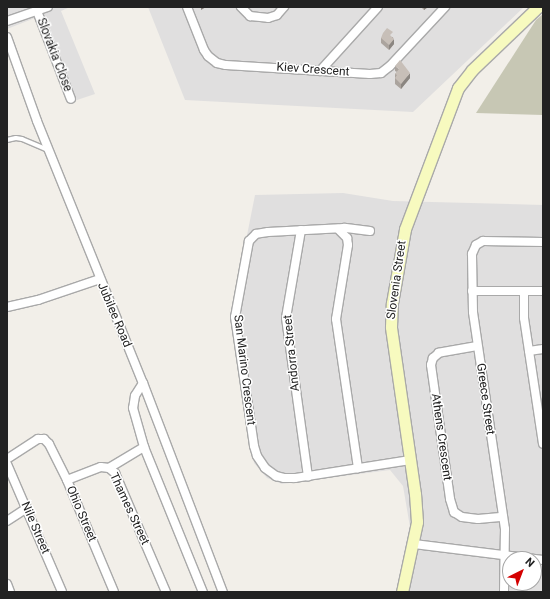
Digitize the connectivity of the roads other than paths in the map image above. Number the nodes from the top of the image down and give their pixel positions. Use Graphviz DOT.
graph roads {
  1 [pos="48,7"];
  2 [pos="187,7"];
  3 [pos="241,7"];
  4 [pos="284,7"];
  5 [pos="378,7"];
  6 [pos="445,7"];
  7 [pos="538,7"];
  8 [pos="37,12"];
  9 [pos="7,22"];
  10 [pos="7,37"];
  11 [pos="320,71"];
  12 [pos="71,99"];
  13 [pos="7,140"];
  14 [pos="48,150"];
  15 [pos="338,229"];
  16 [pos="301,230"];
  17 [pos="370,231"];
  18 [pos="543,242"];
  19 [pos="100,279"];
  20 [pos="472,291"];
  21 [pos="524,291"];
  22 [pos="543,291"];
  23 [pos="26,303"];
  24 [pos="7,307"];
  25 [pos="7,313"];
  26 [pos="477,346"];
  27 [pos="543,349"];
  28 [pos="529,351"];
  29 [pos="143,383"];
  30 [pos="543,444"];
  31 [pos="144,447"];
  32 [pos="7,459"];
  33 [pos="410,460"];
  34 [pos="7,464"];
  35 [pos="109,468"];
  36 [pos="358,468"];
  37 [pos="308,476"];
  38 [pos="67,480"];
  39 [pos="27,508"];
  40 [pos="503,517"];
  41 [pos="7,520"];
  42 [pos="414,544"];
  43 [pos="503,551"];
  44 [pos="502,556"];
  45 [pos="7,584"];
  46 [pos="10,592"];
  47 [pos="62,592"];
  48 [pos="114,592"];
  49 [pos="166,592"];
  50 [pos="203,592"];
  51 [pos="223,592"];
  52 [pos="402,592"];
  1 -- 8 [label="street"];
  2 -- 11 [label="street, Kiev Crescent"];
  3 -- 4 [label="street"];
  5 -- 11 [label="street"];
  6 -- 11 [label="street, Kiev Crescent"];
  7 -- 33 [label="street, Slovenia Street"];
  8 -- 9 [label="street"];
  8 -- 12 [label="street, Slovakia Close"];
  10 -- 14 [label="street, Jubilee Road"];
  13 -- 14 [label="lane"];
  14 -- 19 [label="street, Jubilee Road"];
  15 -- 16 [label="street, San Marino Crescent"];
  15 -- 17 [label="street, San Marino Crescent"];
  15 -- 36 [label="street"];
  16 -- 37 [label="street, Andorra Street"];
  16 -- 37 [label="street, San Marino Crescent"];
  18 -- 20 [label="street, Greece Street"];
  19 -- 23 [label="street"];
  19 -- 29 [label="street, Jubilee Road"];
  20 -- 21 [label="street"];
  20 -- 26 [label="street, Greece Street"];
  21 -- 22 [label="street"];
  21 -- 28 [label="street"];
  23 -- 24 [label="street"];
  23 -- 25 [label="street"];
  26 -- 40 [label="street, Greece Street"];
  26 -- 40 [label="street, Athens Crescent"];
  27 -- 28 [label="street"];
  28 -- 30 [label="street"];
  29 -- 31 [label="street"];
  29 -- 51 [label="street, Jubilee Road"];
  31 -- 35 [label="street"];
  31 -- 50 [label="street"];
  32 -- 38 [label="street, Ohio Street"];
  33 -- 36 [label="street, San Marino Crescent"];
  33 -- 42 [label="street, Slovenia Street"];
  34 -- 39 [label="street, Nile Street"];
  35 -- 38 [label="street, Thames Street"];
  35 -- 49 [label="street, Thames Street"];
  36 -- 37 [label="street, San Marino Crescent"];
  38 -- 48 [label="street, Ohio Street"];
  39 -- 41 [label="street"];
  39 -- 47 [label="street, Nile Street"];
  40 -- 43 [label="street, Greece Street"];
  42 -- 44 [label="street"];
  42 -- 52 [label="street, Slovenia Street"];
  45 -- 46 [label="street"];
}
